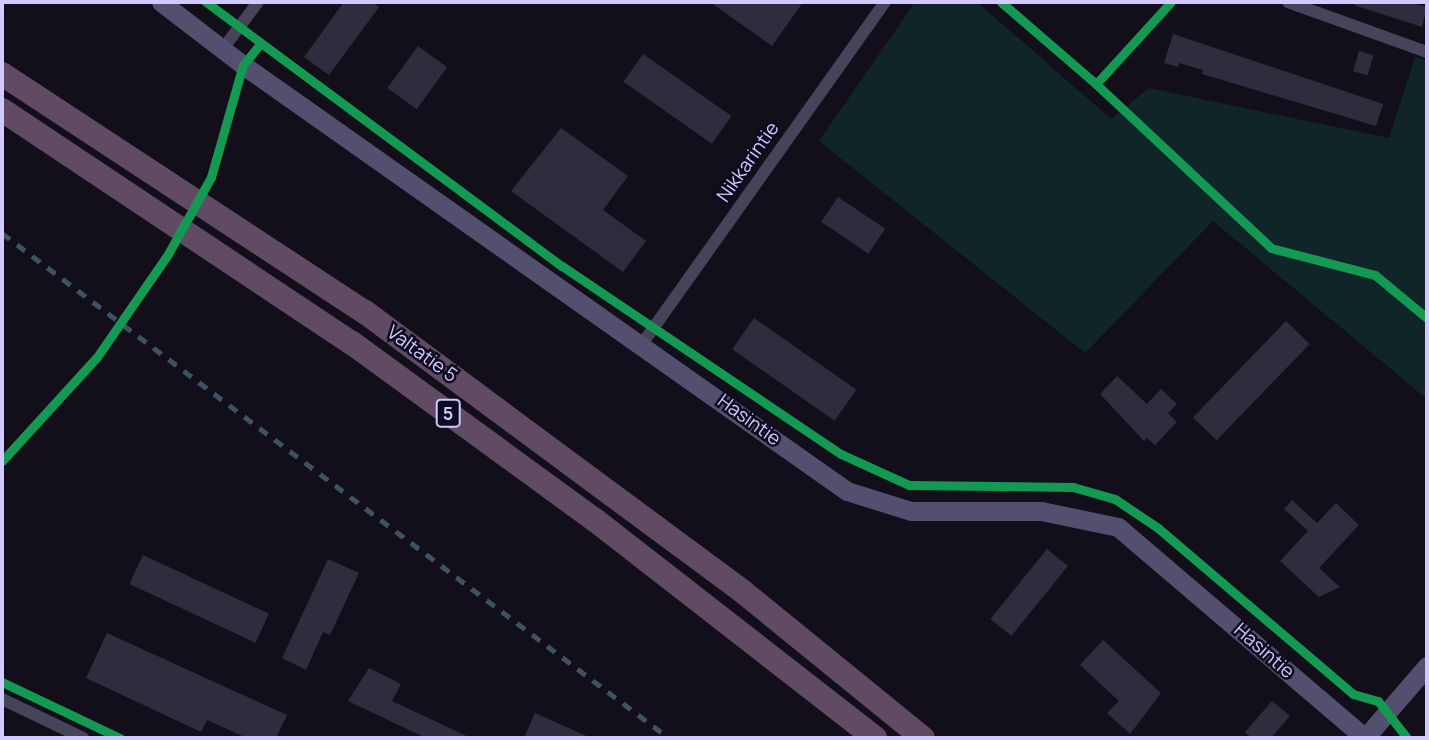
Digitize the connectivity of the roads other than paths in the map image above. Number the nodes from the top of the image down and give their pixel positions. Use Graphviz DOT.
graph roads {
  1 [pos="161,2"];
  2 [pos="258,2"];
  3 [pos="885,2"];
  4 [pos="1288,2"];
  5 [pos="222,50"];
  6 [pos="1427,52"];
  7 [pos="2,74"];
  8 [pos="2,110"];
  9 [pos="642,344"];
  10 [pos="1427,666"];
  11 [pos="2,699"];
  12 [pos="83,738"];
  13 [pos="875,738"];
  14 [pos="923,738"];
  15 [pos="1365,738"];
  1 -- 5 [label="street, Hasintie"];
  2 -- 5 [label="street"];
  3 -- 9 [label="street, Nikkarintie"];
  4 -- 6 [label="street"];
  5 -- 9 [label="street, Hasintie"];
  7 -- 14 [label="highway, Valtatie 5 / 5"];
  8 -- 13 [label="highway, Valtatie 5 / 5"];
  9 -- 15 [label="street, Hasintie"];
  10 -- 15 [label="street"];
  11 -- 12 [label="street"];
}
